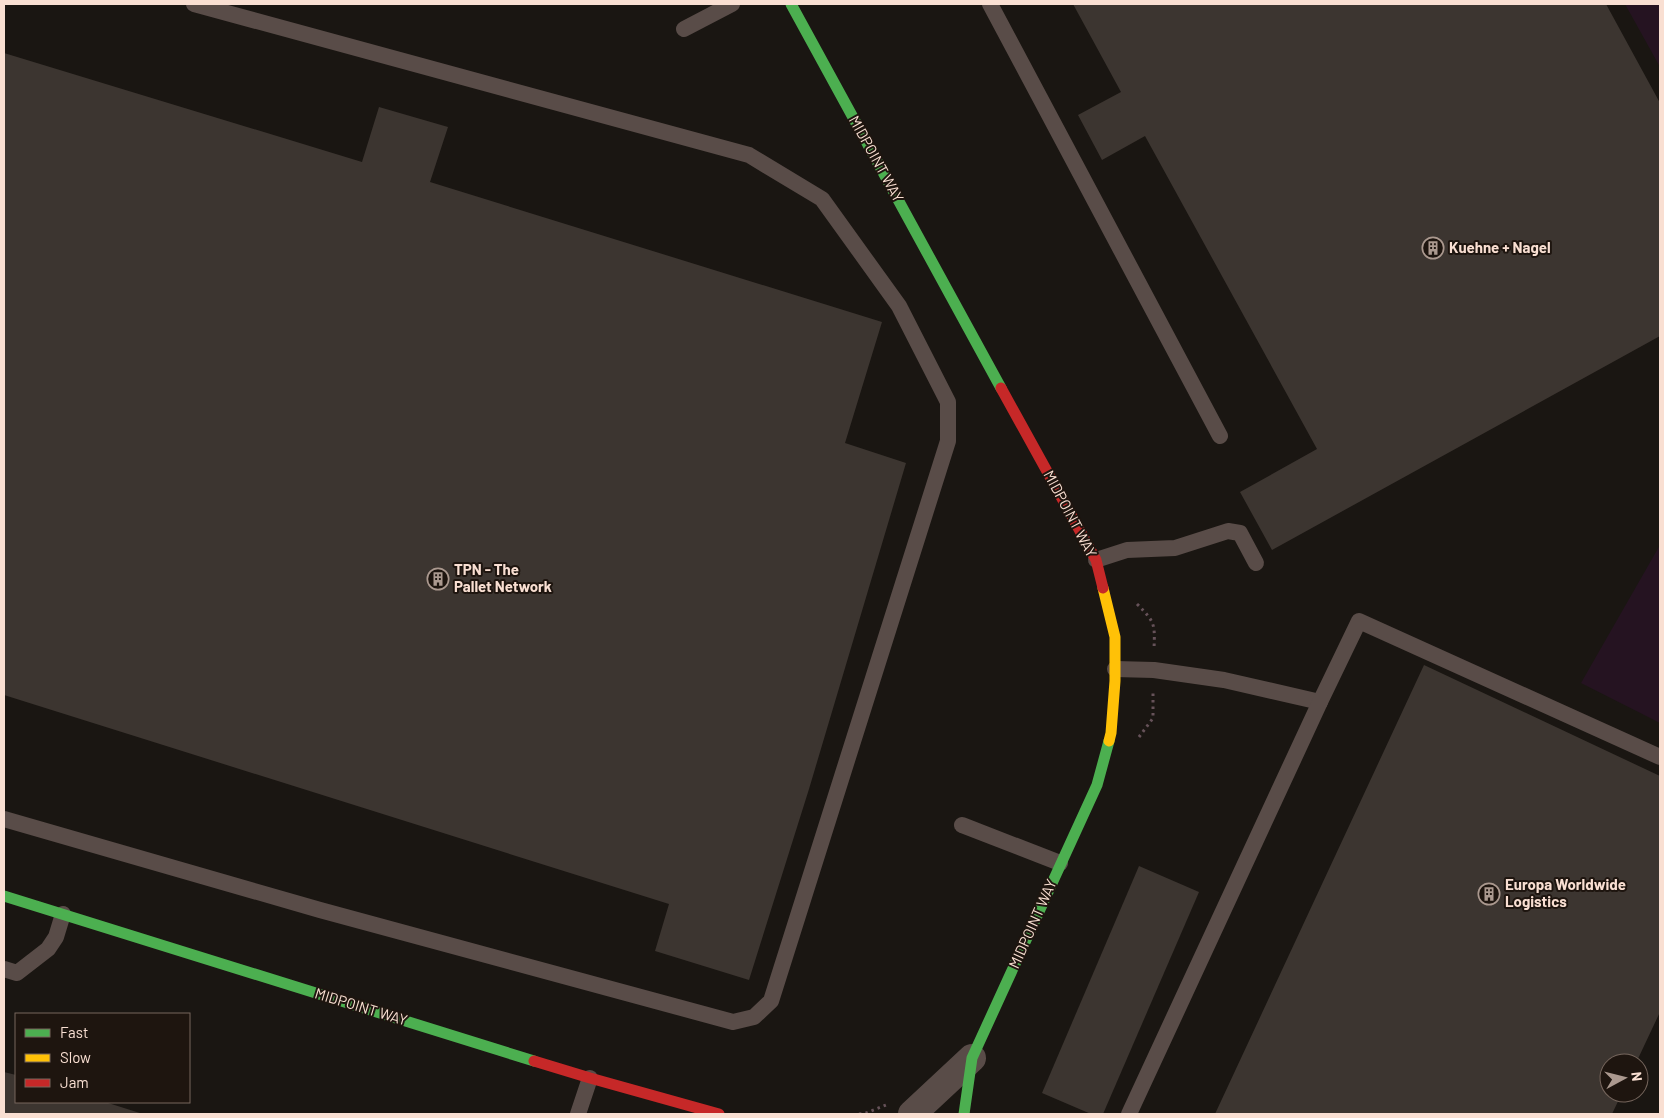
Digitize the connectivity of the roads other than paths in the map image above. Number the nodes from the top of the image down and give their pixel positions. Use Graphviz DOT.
graph roads {
  1 [pos="194,4"];
  2 [pos="732,4"];
  3 [pos="791,4"];
  4 [pos="990,4"];
  5 [pos="684,30"];
  6 [pos="1220,436"];
  7 [pos="1096,560"];
  8 [pos="1256,563"];
  9 [pos="1115,669"];
  10 [pos="1320,702"];
  11 [pos="1660,758"];
  12 [pos="4,819"];
  13 [pos="962,825"];
  14 [pos="1060,863"];
  15 [pos="4,896"];
  16 [pos="63,914"];
  17 [pos="4,969"];
  18 [pos="972,1058"];
  19 [pos="590,1078"];
  20 [pos="578,1114"];
  21 [pos="719,1114"];
  22 [pos="912,1114"];
  23 [pos="964,1114"];
  24 [pos="1128,1114"];
  1 -- 12 [label="lane"];
  2 -- 5 [label="lane"];
  3 -- 7 [label="street, MIDPOINT WAY"];
  4 -- 6 [label="lane"];
  7 -- 8 [label="lane"];
  7 -- 9 [label="street, MIDPOINT WAY"];
  9 -- 10 [label="lane"];
  9 -- 14 [label="street, MIDPOINT WAY"];
  10 -- 11 [label="lane"];
  10 -- 24 [label="lane"];
  13 -- 14 [label="lane"];
  14 -- 18 [label="street, MIDPOINT WAY"];
  15 -- 16 [label="street, MIDPOINT WAY"];
  16 -- 17 [label="lane"];
  16 -- 19 [label="street, MIDPOINT WAY"];
  18 -- 22 [label="street, MIDPOINT WAY"];
  18 -- 23 [label="street, MIDPOINT WAY"];
  19 -- 20 [label="lane"];
  19 -- 21 [label="street, MIDPOINT WAY"];
}
